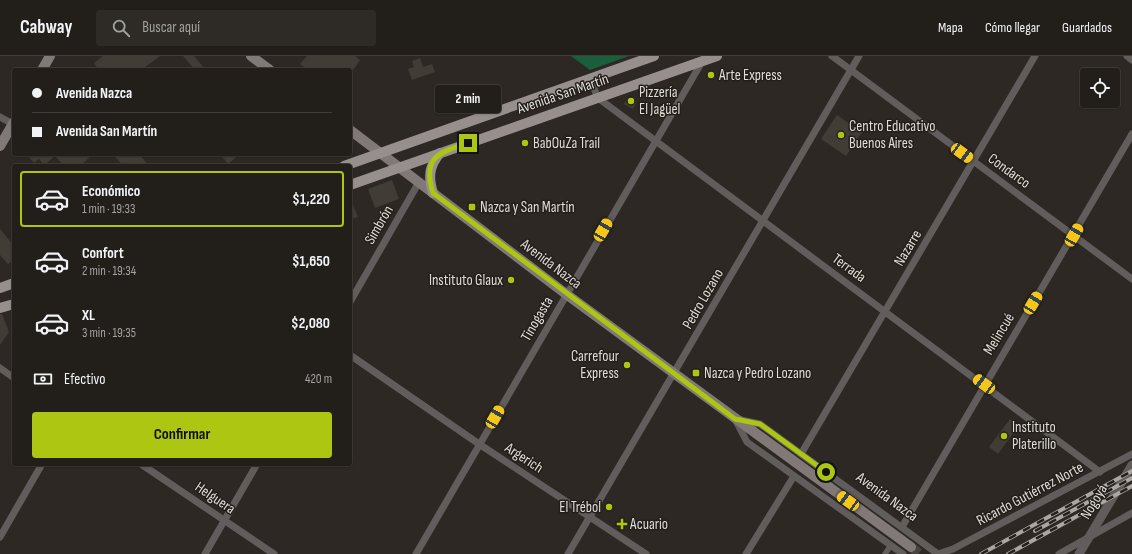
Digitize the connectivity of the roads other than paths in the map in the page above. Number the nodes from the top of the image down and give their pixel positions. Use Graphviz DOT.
graph roads {
  1 [pos="50,56"];
  2 [pos="251,56"];
  3 [pos="654,56"];
  4 [pos="717,56"];
  5 [pos="832,56"];
  6 [pos="859,56"];
  7 [pos="1036,56"];
  8 [pos="1127,56"];
  9 [pos="704,59"];
  10 [pos="1132,60"];
  11 [pos="43,68"];
  12 [pos="267,68"];
  13 [pos="851,70"];
  14 [pos="590,79"];
  15 [pos="598,98"];
  16 [pos="0,117"];
  17 [pos="12,123"];
  18 [pos="12,125"];
  19 [pos="352,132"];
  20 [pos="1132,134"];
  21 [pos="655,141"];
  22 [pos="0,146"];
  23 [pos="380,153"];
  24 [pos="440,153"];
  25 [pos="974,162"];
  26 [pos="350,164"];
  27 [pos="399,167"];
  28 [pos="419,182"];
  29 [pos="352,184"];
  30 [pos="433,193"];
  31 [pos="764,222"];
  32 [pos="1074,235"];
  33 [pos="1132,279"];
  34 [pos="12,284"];
  35 [pos="0,288"];
  36 [pos="566,294"];
  37 [pos="352,299"];
  38 [pos="12,305"];
  39 [pos="0,308"];
  40 [pos="886,311"];
  41 [pos="352,356"];
  42 [pos="0,368"];
  43 [pos="674,374"];
  44 [pos="12,377"];
  45 [pos="984,384"];
  46 [pos="735,419"];
  47 [pos="479,444"];
  48 [pos="801,454"];
  49 [pos="1132,454"];
  50 [pos="1132,465"];
  51 [pos="41,466"];
  52 [pos="144,466"];
  53 [pos="256,466"];
  54 [pos="1100,472"];
  55 [pos="794,476"];
  56 [pos="1132,514"];
  57 [pos="590,517"];
  58 [pos="225,520"];
  59 [pos="902,527"];
  60 [pos="0,537"];
  61 [pos="1089,538"];
  62 [pos="891,545"];
  63 [pos="907,551"];
  64 [pos="205,554"];
  65 [pos="274,554"];
  66 [pos="416,554"];
  67 [pos="568,554"];
  68 [pos="646,554"];
  69 [pos="746,554"];
  70 [pos="886,554"];
  71 [pos="938,554"];
  72 [pos="1060,554"];
  73 [pos="1079,554"];
  1 -- 11 [label="main road"];
  2 -- 12 [label="main road"];
  3 -- 14 [label="main road, Avenida San Martín"];
  4 -- 9 [label="main road, Avenida San Martín"];
  5 -- 13 [label="street, Condarco"];
  6 -- 13 [label="street, Pedro Lozano"];
  7 -- 25 [label="street, Nazarre"];
  8 -- 10 [label="street"];
  9 -- 15 [label="main road, Avenida San Martín"];
  9 -- 21 [label="street, Tinogasta"];
  13 -- 25 [label="street, Condarco"];
  13 -- 31 [label="street, Pedro Lozano"];
  14 -- 15 [label="street"];
  14 -- 23 [label="main road, Avenida San Martín"];
  15 -- 21 [label="street, Terrada"];
  15 -- 24 [label="main road, Avenida San Martín"];
  16 -- 17 [label="street"];
  18 -- 22 [label="main road"];
  19 -- 23 [label="main road, Avenida Nazca"];
  20 -- 32 [label="street, Melincué"];
  21 -- 31 [label="street, Terrada"];
  21 -- 36 [label="street, Tinogasta"];
  23 -- 26 [label="main road, Avenida San Martín"];
  23 -- 27 [label="main road, Avenida Nazca"];
  24 -- 27 [label="main road, Avenida San Martín"];
  24 -- 30 [label="main road"];
  25 -- 32 [label="street, Condarco"];
  25 -- 40 [label="street, Nazarre"];
  27 -- 28 [label="main road, Avenida Nazca"];
  27 -- 29 [label="main road, Avenida San Martín"];
  28 -- 30 [label="main road, Avenida Nazca"];
  28 -- 37 [label="street, Simbrón"];
  30 -- 36 [label="main road, Avenida Nazca"];
  31 -- 40 [label="street, Terrada"];
  31 -- 43 [label="street, Pedro Lozano"];
  32 -- 33 [label="street, Condarco"];
  32 -- 45 [label="street, Melincué"];
  34 -- 35 [label="main road"];
  36 -- 43 [label="main road, Avenida Nazca"];
  36 -- 47 [label="street, Tinogasta"];
  38 -- 39 [label="main road"];
  40 -- 45 [label="street, Terrada"];
  40 -- 48 [label="street, Nazarre"];
  41 -- 47 [label="street, Argerich"];
  42 -- 44 [label="street"];
  43 -- 46 [label="main road, Avenida Nazca"];
  43 -- 57 [label="street, Pedro Lozano"];
  45 -- 54 [label="street, Terrada"];
  45 -- 59 [label="street, Melincué"];
  46 -- 48 [label="street, Avenida Nazca"];
  46 -- 55 [label="street, Avenida Nazca"];
  46 -- 63 [label="main road, Avenida Nazca"];
  47 -- 57 [label="street, Argerich"];
  47 -- 66 [label="street, Tinogasta"];
  48 -- 59 [label="street, Avenida Nazca"];
  49 -- 54 [label="street, Ricardo Gutiérrez Norte"];
  50 -- 61 [label="street, Nogoyá"];
  51 -- 60 [label="street"];
  52 -- 58 [label="street, Helguera"];
  53 -- 58 [label="street"];
  54 -- 71 [label="street, Ricardo Gutiérrez Norte"];
  55 -- 62 [label="street, Avenida Nazca"];
  55 -- 69 [label="street"];
  56 -- 61 [label="street"];
  57 -- 67 [label="street, Pedro Lozano"];
  57 -- 68 [label="street, Argerich"];
  58 -- 64 [label="street"];
  58 -- 65 [label="street, Helguera"];
  59 -- 71 [label="street, Avenida Nazca"];
  61 -- 72 [label="street"];
  61 -- 73 [label="street, Nogoyá"];
  62 -- 63 [label="street, Avenida Nazca"];
  62 -- 70 [label="street"];
}
